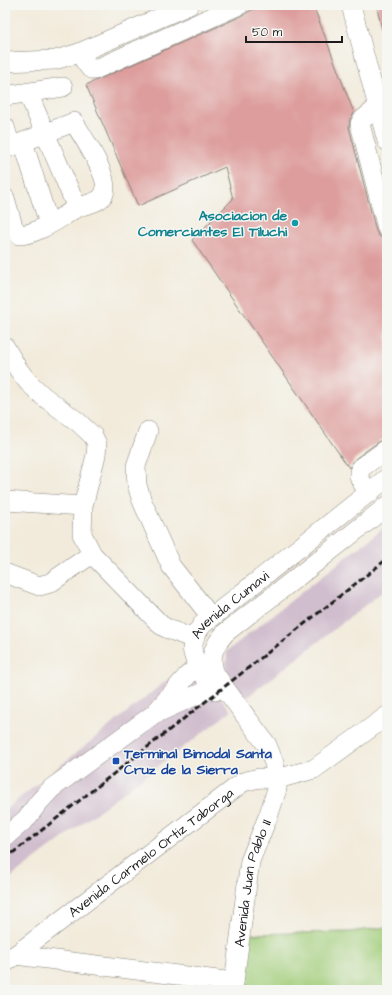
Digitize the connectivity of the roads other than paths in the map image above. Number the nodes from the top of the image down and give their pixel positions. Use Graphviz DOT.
graph roads {
  1 [pos="189,5"];
  2 [pos="239,5"];
  3 [pos="351,5"];
  4 [pos="79,53"];
  5 [pos="5,62"];
  6 [pos="63,87"];
  7 [pos="28,93"];
  8 [pos="5,96"];
  9 [pos="378,107"];
  10 [pos="5,127"];
  11 [pos="46,133"];
  12 [pos="387,141"];
  13 [pos="13,146"];
  14 [pos="5,198"];
  15 [pos="77,208"];
  16 [pos="50,224"];
  17 [pos="387,228"];
  18 [pos="5,347"];
  19 [pos="148,431"];
  20 [pos="387,449"];
  21 [pos="387,478"];
  22 [pos="369,493"];
  23 [pos="5,501"];
  24 [pos="83,506"];
  25 [pos="387,506"];
  26 [pos="92,554"];
  27 [pos="291,554"];
  28 [pos="305,571"];
  29 [pos="5,573"];
  30 [pos="211,617"];
  31 [pos="194,639"];
  32 [pos="198,666"];
  33 [pos="212,688"];
  34 [pos="154,714"];
  35 [pos="385,724"];
  36 [pos="276,771"];
  37 [pos="5,837"];
  38 [pos="10,959"];
  39 [pos="233,986"];
  1 -- 4 [label="street"];
  2 -- 4 [label="street"];
  3 -- 9 [label="street"];
  4 -- 5 [label="street"];
  6 -- 7 [label="street"];
  7 -- 8 [label="street"];
  7 -- 11 [label="street"];
  9 -- 12 [label="street"];
  9 -- 17 [label="street"];
  10 -- 13 [label="street"];
  11 -- 13 [label="street"];
  11 -- 15 [label="street"];
  11 -- 15 [label="street"];
  13 -- 16 [label="street"];
  14 -- 16 [label="street"];
  15 -- 16 [label="street"];
  18 -- 24 [label="street"];
  19 -- 30 [label="street"];
  20 -- 22 [label="street"];
  21 -- 22 [label="street, Avenida Cumavi"];
  22 -- 27 [label="street, Avenida Cumavi"];
  23 -- 24 [label="street"];
  24 -- 26 [label="street"];
  25 -- 28 [label="street, Avenida Cumavi"];
  26 -- 29 [label="street"];
  26 -- 31 [label="street"];
  27 -- 28 [label="street"];
  27 -- 30 [label="street, Avenida Cumavi"];
  28 -- 36 [label="street, Avenida Cumavi"];
  30 -- 31 [label="street, Avenida Cumavi"];
  31 -- 32 [label="street, Avenida Cumavi"];
  32 -- 33 [label="street, Avenida Cumavi"];
  32 -- 34 [label="street"];
  33 -- 34 [label="street"];
  33 -- 36 [label="street, Avenida Cumavi"];
  34 -- 37 [label="street"];
  35 -- 36 [label="street, Avenida Carmelo Ortiz Taborga"];
  36 -- 38 [label="street, Avenida Carmelo Ortiz Taborga"];
  36 -- 39 [label="street, Avenida Juan Pablo II"];
  38 -- 39 [label="street"];
}
